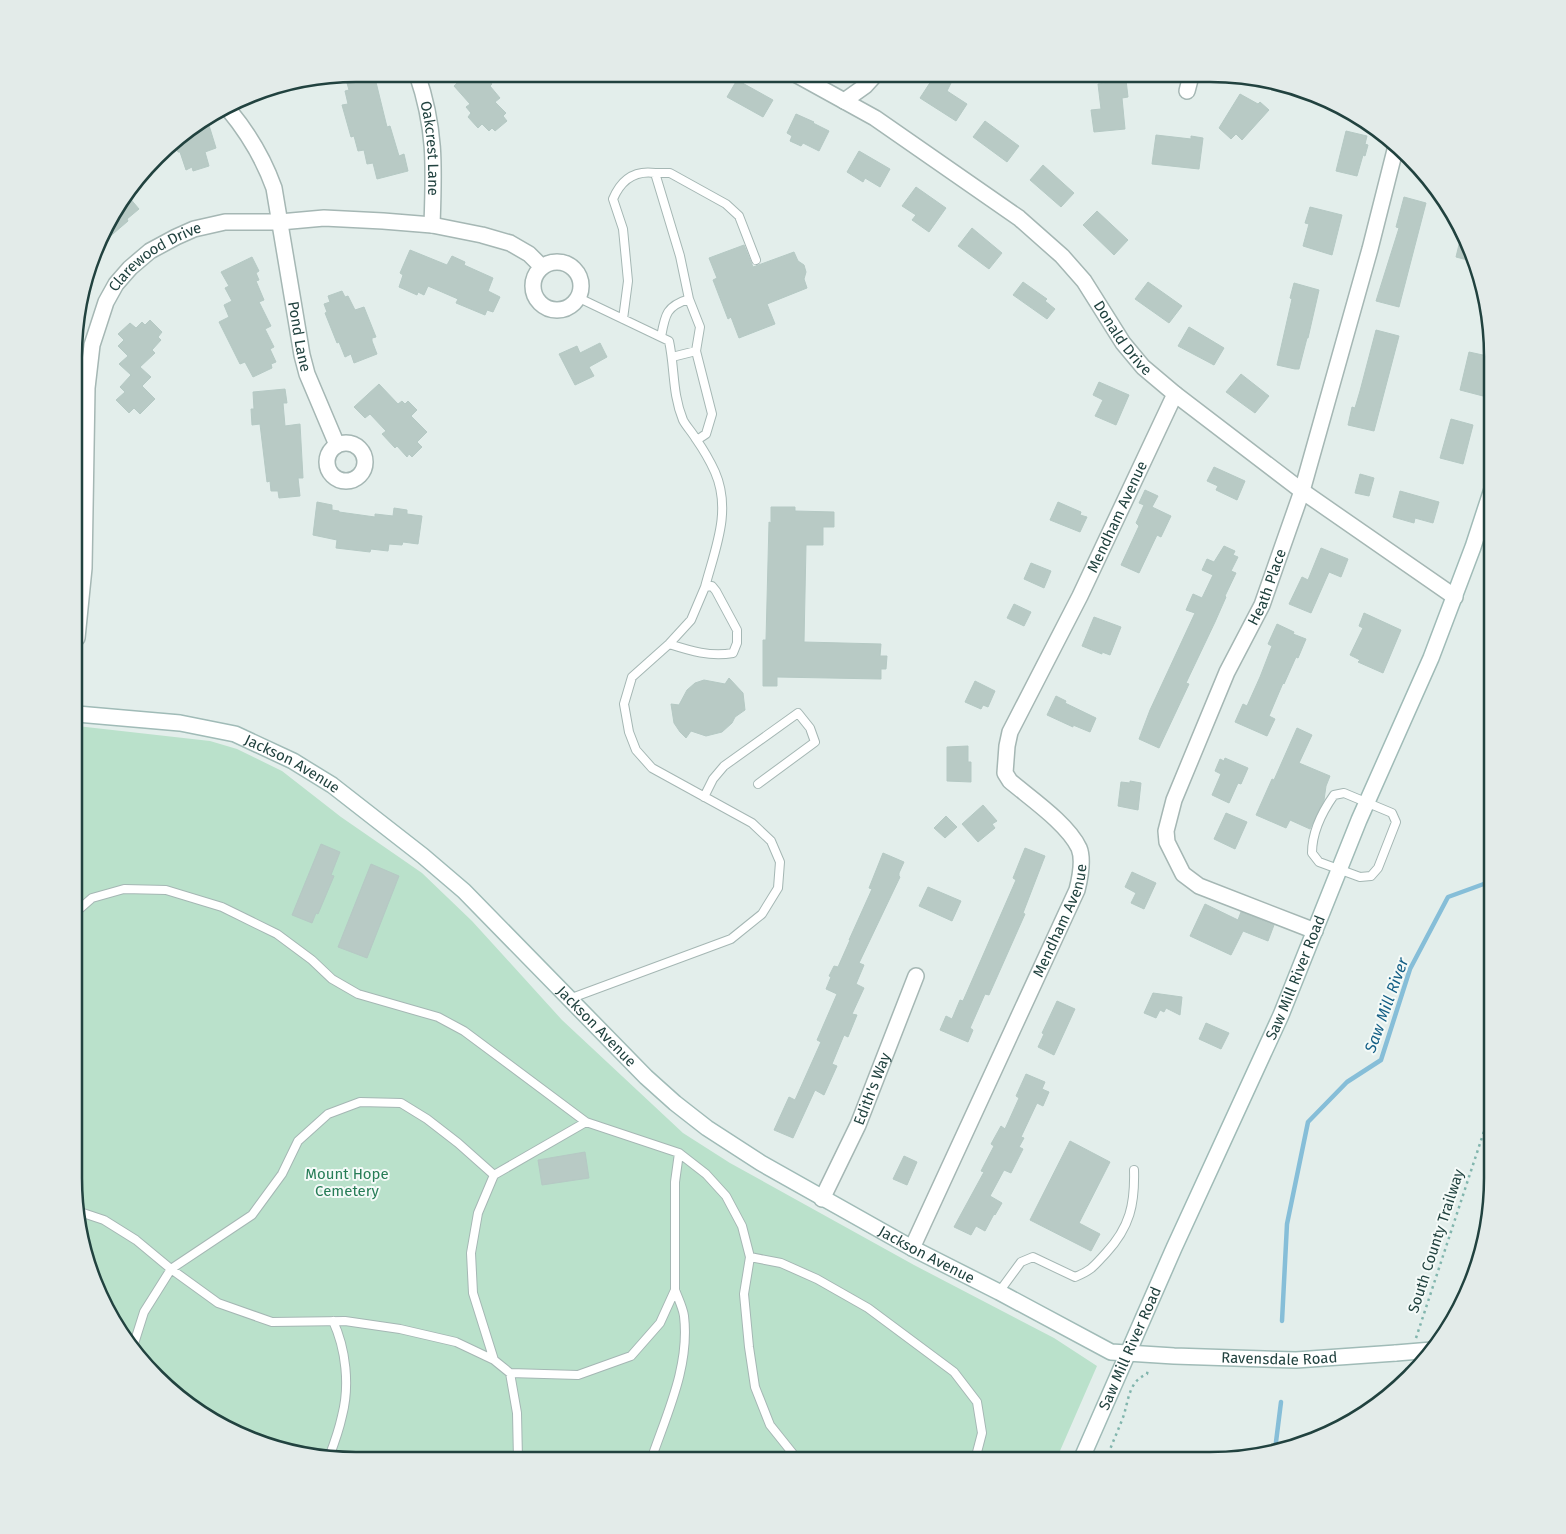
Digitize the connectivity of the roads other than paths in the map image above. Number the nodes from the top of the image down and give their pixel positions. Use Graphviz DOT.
graph roads {
  1 [pos="420,82"];
  2 [pos="810,82"];
  3 [pos="869,82"];
  4 [pos="1190,82"];
  5 [pos="1188,91"];
  6 [pos="844,101"];
  7 [pos="231,113"];
  8 [pos="1394,154"];
  9 [pos="655,173"];
  10 [pos="280,222"];
  11 [pos="432,225"];
  12 [pos="756,260"];
  13 [pos="542,266"];
  14 [pos="578,298"];
  15 [pos="689,299"];
  16 [pos="623,319"];
  17 [pos="661,337"];
  18 [pos="696,351"];
  19 [pos="672,357"];
  20 [pos="1175,394"];
  21 [pos="697,440"];
  22 [pos="337,445"];
  23 [pos="1302,491"];
  24 [pos="1484,512"];
  25 [pos="705,587"];
  26 [pos="82,588"];
  27 [pos="1455,597"];
  28 [pos="669,644"];
  29 [pos="82,714"];
  30 [pos="758,784"];
  31 [pos="704,797"];
  32 [pos="1367,802"];
  33 [pos="1339,869"];
  34 [pos="82,907"];
  35 [pos="1315,931"];
  36 [pos="916,976"];
  37 [pos="569,999"];
  38 [pos="586,1122"];
  39 [pos="679,1153"];
  40 [pos="1134,1170"];
  41 [pos="494,1175"];
  42 [pos="822,1199"];
  43 [pos="85,1214"];
  44 [pos="912,1248"];
  45 [pos="750,1257"];
  46 [pos="171,1269"];
  47 [pos="675,1290"];
  48 [pos="999,1292"];
  49 [pos="333,1321"];
  50 [pos="135,1339"];
  51 [pos="1422,1351"];
  52 [pos="1127,1353"];
  53 [pos="494,1360"];
  54 [pos="510,1373"];
  55 [pos="332,1450"];
  56 [pos="518,1452"];
  57 [pos="654,1452"];
  58 [pos="792,1452"];
  59 [pos="977,1452"];
  60 [pos="1084,1452"];
  1 -- 11 [label="street, Oakcrest Lane"];
  2 -- 6 [label="street, Donald Drive"];
  3 -- 6 [label="street"];
  4 -- 5 [label="street"];
  6 -- 20 [label="street, Donald Drive"];
  7 -- 10 [label="street, Pond Lane"];
  8 -- 23 [label="street, Heath Place"];
  9 -- 12 [label="lane"];
  9 -- 15 [label="lane"];
  9 -- 16 [label="lane"];
  10 -- 11 [label="street, Clarewood Drive"];
  10 -- 22 [label="street, Pond Lane"];
  10 -- 26 [label="street, Clarewood Drive"];
  11 -- 13 [label="street, Clarewood Drive"];
  13 -- 14 [label="street"];
  13 -- 14 [label="street"];
  14 -- 16 [label="lane"];
  15 -- 17 [label="lane"];
  15 -- 18 [label="lane"];
  16 -- 17 [label="lane"];
  17 -- 19 [label="lane"];
  18 -- 19 [label="lane"];
  18 -- 21 [label="lane"];
  19 -- 21 [label="lane"];
  20 -- 23 [label="street, Donald Drive"];
  20 -- 44 [label="street, Mendham Avenue"];
  21 -- 25 [label="lane"];
  23 -- 27 [label="street, Donald Drive"];
  23 -- 35 [label="street, Heath Place"];
  24 -- 27 [label="street, Saw Mill River Road"];
  25 -- 28 [label="lane"];
  25 -- 28 [label="lane"];
  27 -- 32 [label="street, Saw Mill River Road"];
  28 -- 31 [label="lane"];
  29 -- 37 [label="street, Jackson Avenue"];
  30 -- 31 [label="lane"];
  31 -- 37 [label="lane"];
  32 -- 33 [label="street, Saw Mill River Road"];
  32 -- 33 [label="lane"];
  32 -- 33 [label="lane"];
  33 -- 35 [label="street, Saw Mill River Road"];
  34 -- 38 [label="lane"];
  35 -- 52 [label="street, Saw Mill River Road"];
  36 -- 42 [label="street, Edith's Way"];
  37 -- 42 [label="street, Jackson Avenue"];
  38 -- 39 [label="lane"];
  38 -- 41 [label="lane"];
  39 -- 45 [label="lane"];
  39 -- 47 [label="lane"];
  40 -- 48 [label="lane"];
  41 -- 46 [label="lane"];
  41 -- 53 [label="lane"];
  42 -- 44 [label="street, Jackson Avenue"];
  43 -- 46 [label="lane"];
  44 -- 48 [label="street, Jackson Avenue"];
  45 -- 58 [label="lane"];
  45 -- 59 [label="lane"];
  46 -- 49 [label="lane"];
  46 -- 50 [label="lane"];
  47 -- 54 [label="lane"];
  47 -- 57 [label="lane"];
  48 -- 52 [label="street, Jackson Avenue"];
  49 -- 53 [label="lane"];
  49 -- 55 [label="lane"];
  51 -- 52 [label="street, Ravensdale Road, bridge"];
  52 -- 60 [label="street, Saw Mill River Road"];
  53 -- 54 [label="lane"];
  54 -- 56 [label="lane"];
}
